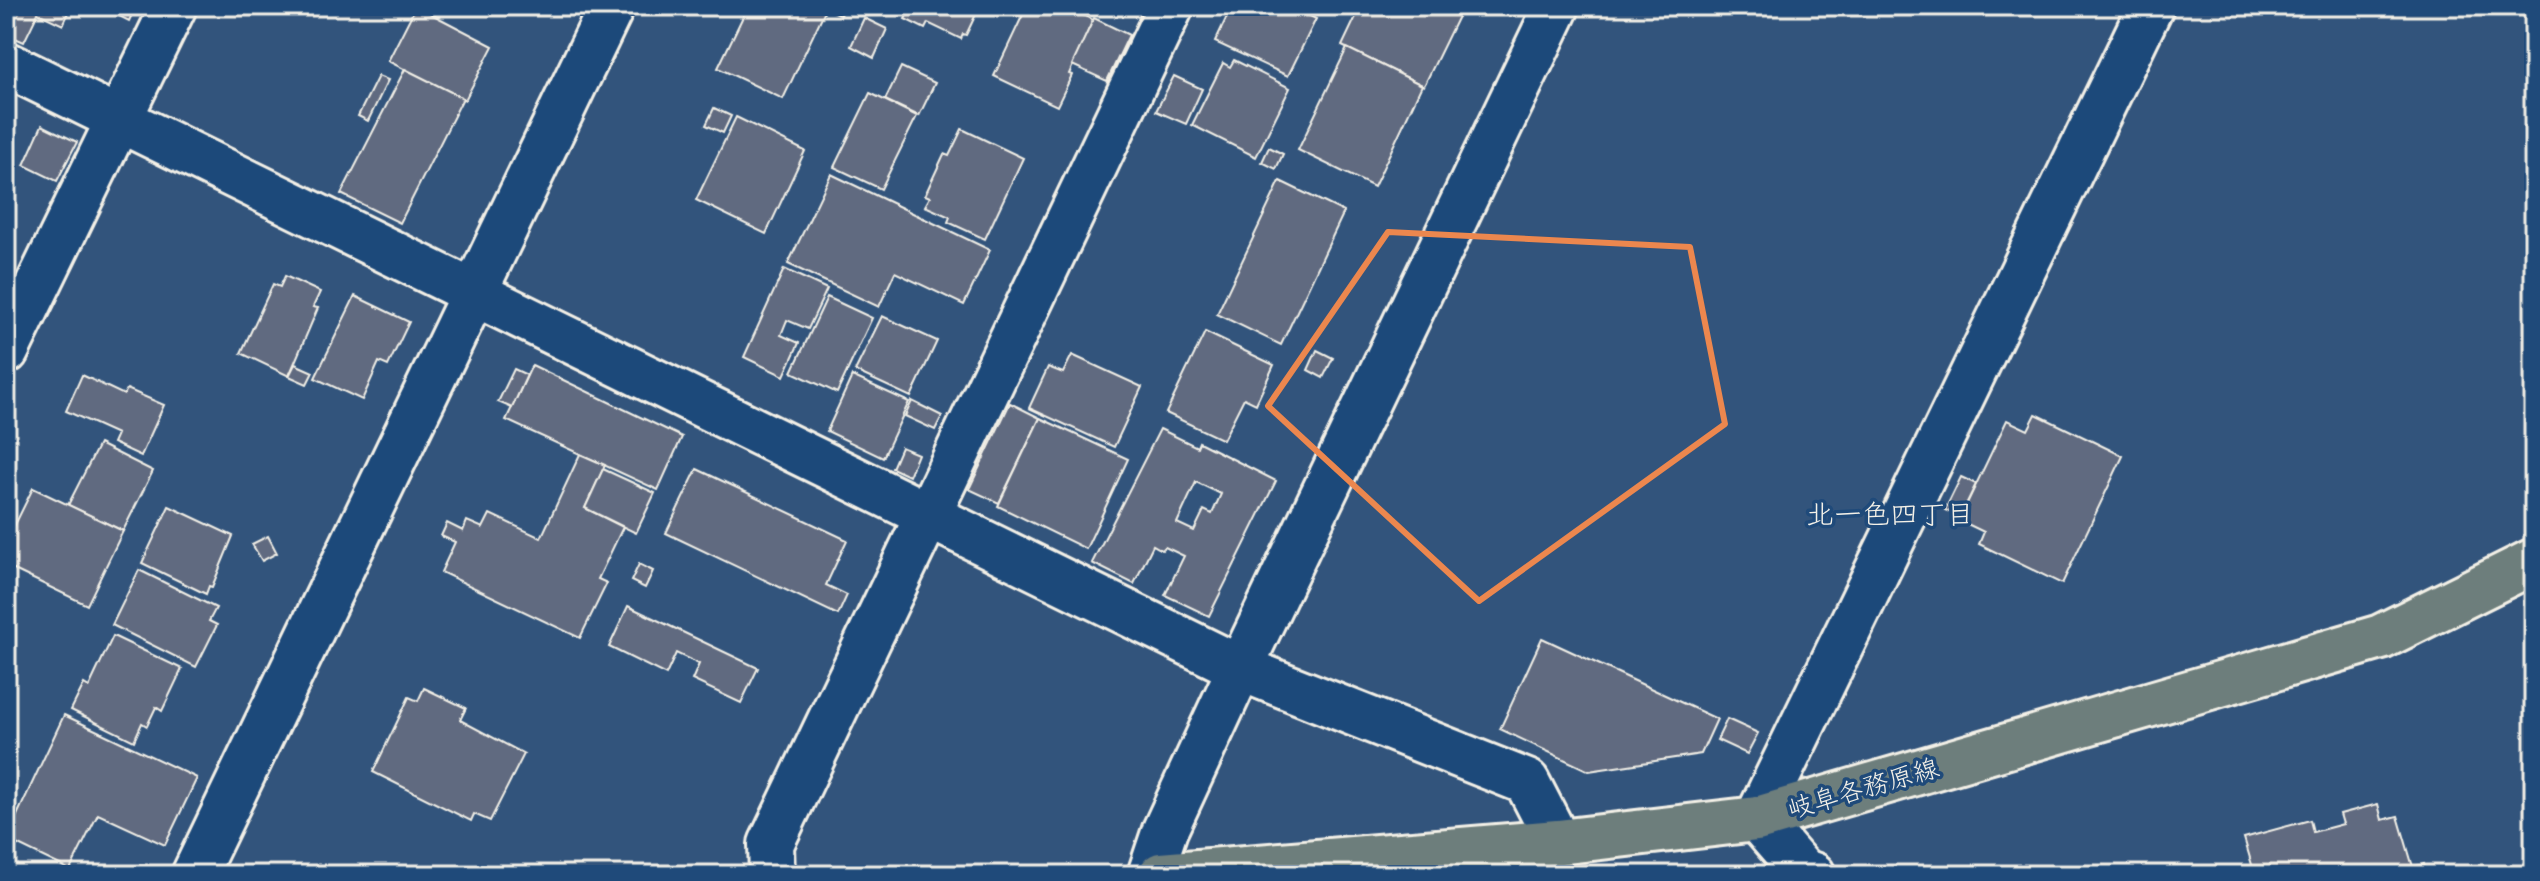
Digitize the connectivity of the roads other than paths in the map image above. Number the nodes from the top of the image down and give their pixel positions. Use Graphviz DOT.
graph roads {
  1 [pos="174,6"];
  2 [pos="612,6"];
  3 [pos="1171,6"];
  4 [pos="1557,6"];
  5 [pos="2151,6"];
  6 [pos="6,64"];
  7 [pos="120,119"];
  8 [pos="473,294"];
  9 [pos="6,351"];
  10 [pos="926,515"];
  11 [pos="2534,561"];
  12 [pos="1240,668"];
  13 [pos="1757,819"];
  14 [pos="1558,842"];
  15 [pos="194,875"];
  16 [pos="772,875"];
  17 [pos="1150,875"];
  18 [pos="1161,875"];
  19 [pos="1813,875"];
  1 -- 7 [label="street"];
  2 -- 8 [label="street"];
  3 -- 10 [label="street"];
  4 -- 12 [label="street"];
  5 -- 13 [label="street"];
  6 -- 7 [label="street"];
  7 -- 8 [label="street"];
  7 -- 9 [label="street"];
  8 -- 10 [label="street"];
  8 -- 15 [label="street"];
  10 -- 12 [label="street"];
  10 -- 16 [label="street"];
  11 -- 13 [label="main road, 岐阜各務原線"];
  12 -- 14 [label="street"];
  12 -- 17 [label="street"];
  13 -- 14 [label="main road, 岐阜各務原線"];
  13 -- 19 [label="street"];
  14 -- 18 [label="main road, 岐阜各務原線"];
}
